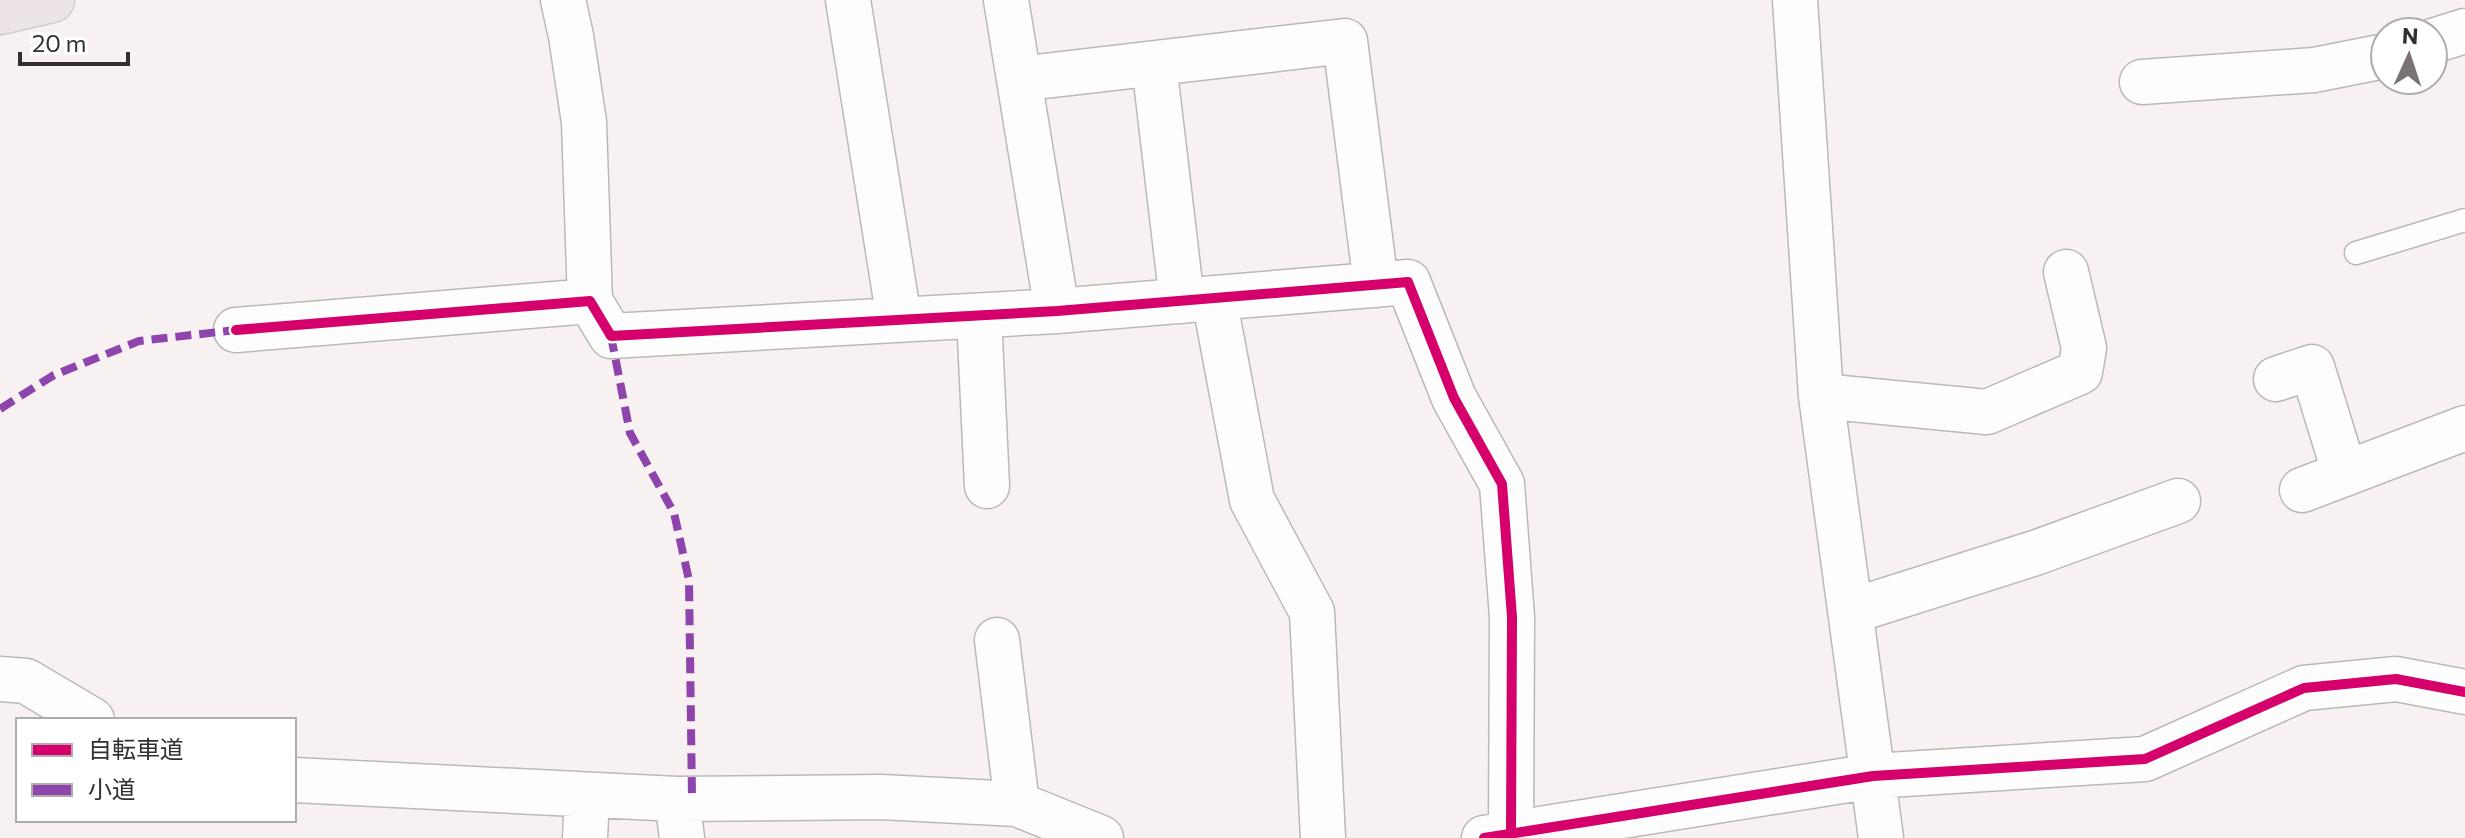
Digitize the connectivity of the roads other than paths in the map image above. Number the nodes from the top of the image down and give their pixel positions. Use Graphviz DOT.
graph roads {
  1 [pos="52,0"];
  2 [pos="563,0"];
  3 [pos="848,0"];
  4 [pos="1006,0"];
  5 [pos="1795,0"];
  6 [pos="0,12"];
  7 [pos="2369,59"];
  8 [pos="1154,64"];
  9 [pos="1019,79"];
  10 [pos="2142,82"];
  11 [pos="2465,220"];
  12 [pos="2356,253"];
  13 [pos="2066,272"];
  14 [pos="1376,285"];
  15 [pos="1198,299"];
  16 [pos="590,301"];
  17 [pos="1057,311"];
  18 [pos="979,316"];
  19 [pos="899,319"];
  20 [pos="236,330"];
  21 [pos="2276,379"];
  22 [pos="1821,396"];
  23 [pos="2465,428"];
  24 [pos="2345,474"];
  25 [pos="987,486"];
  26 [pos="2302,490"];
  27 [pos="2178,501"];
  28 [pos="1852,611"];
  29 [pos="997,640"];
  30 [pos="0,679"];
  31 [pos="2465,692"];
  32 [pos="89,718"];
  33 [pos="1873,776"];
  34 [pos="296,780"];
  35 [pos="587,795"];
  36 [pos="1017,804"];
  37 [pos="680,818"];
  38 [pos="1497,836"];
  39 [pos="585,838"];
  40 [pos="1101,838"];
  41 [pos="1323,838"];
  42 [pos="1881,838"];
  1 -- 6 [label="main road"];
  2 -- 16 [label="street"];
  3 -- 19 [label="street"];
  4 -- 9 [label="street"];
  5 -- 22 [label="street"];
  7 -- 10 [label="street"];
  8 -- 9 [label="street"];
  8 -- 14 [label="street"];
  8 -- 15 [label="street"];
  9 -- 17 [label="street"];
  11 -- 12 [label="lane"];
  13 -- 22 [label="street"];
  14 -- 15 [label="street"];
  14 -- 38 [label="street"];
  15 -- 17 [label="street"];
  15 -- 41 [label="street"];
  16 -- 19 [label="street"];
  16 -- 20 [label="street"];
  17 -- 18 [label="street"];
  18 -- 19 [label="street"];
  18 -- 25 [label="street"];
  21 -- 24 [label="street"];
  22 -- 28 [label="street"];
  23 -- 24 [label="street"];
  24 -- 26 [label="street"];
  27 -- 28 [label="street"];
  28 -- 33 [label="street"];
  29 -- 36 [label="street"];
  30 -- 32 [label="street"];
  31 -- 33 [label="street"];
  33 -- 38 [label="street"];
  33 -- 42 [label="street"];
  34 -- 35 [label="street"];
  35 -- 37 [label="street"];
  35 -- 39 [label="street"];
  36 -- 37 [label="street"];
  36 -- 40 [label="street"];
}
